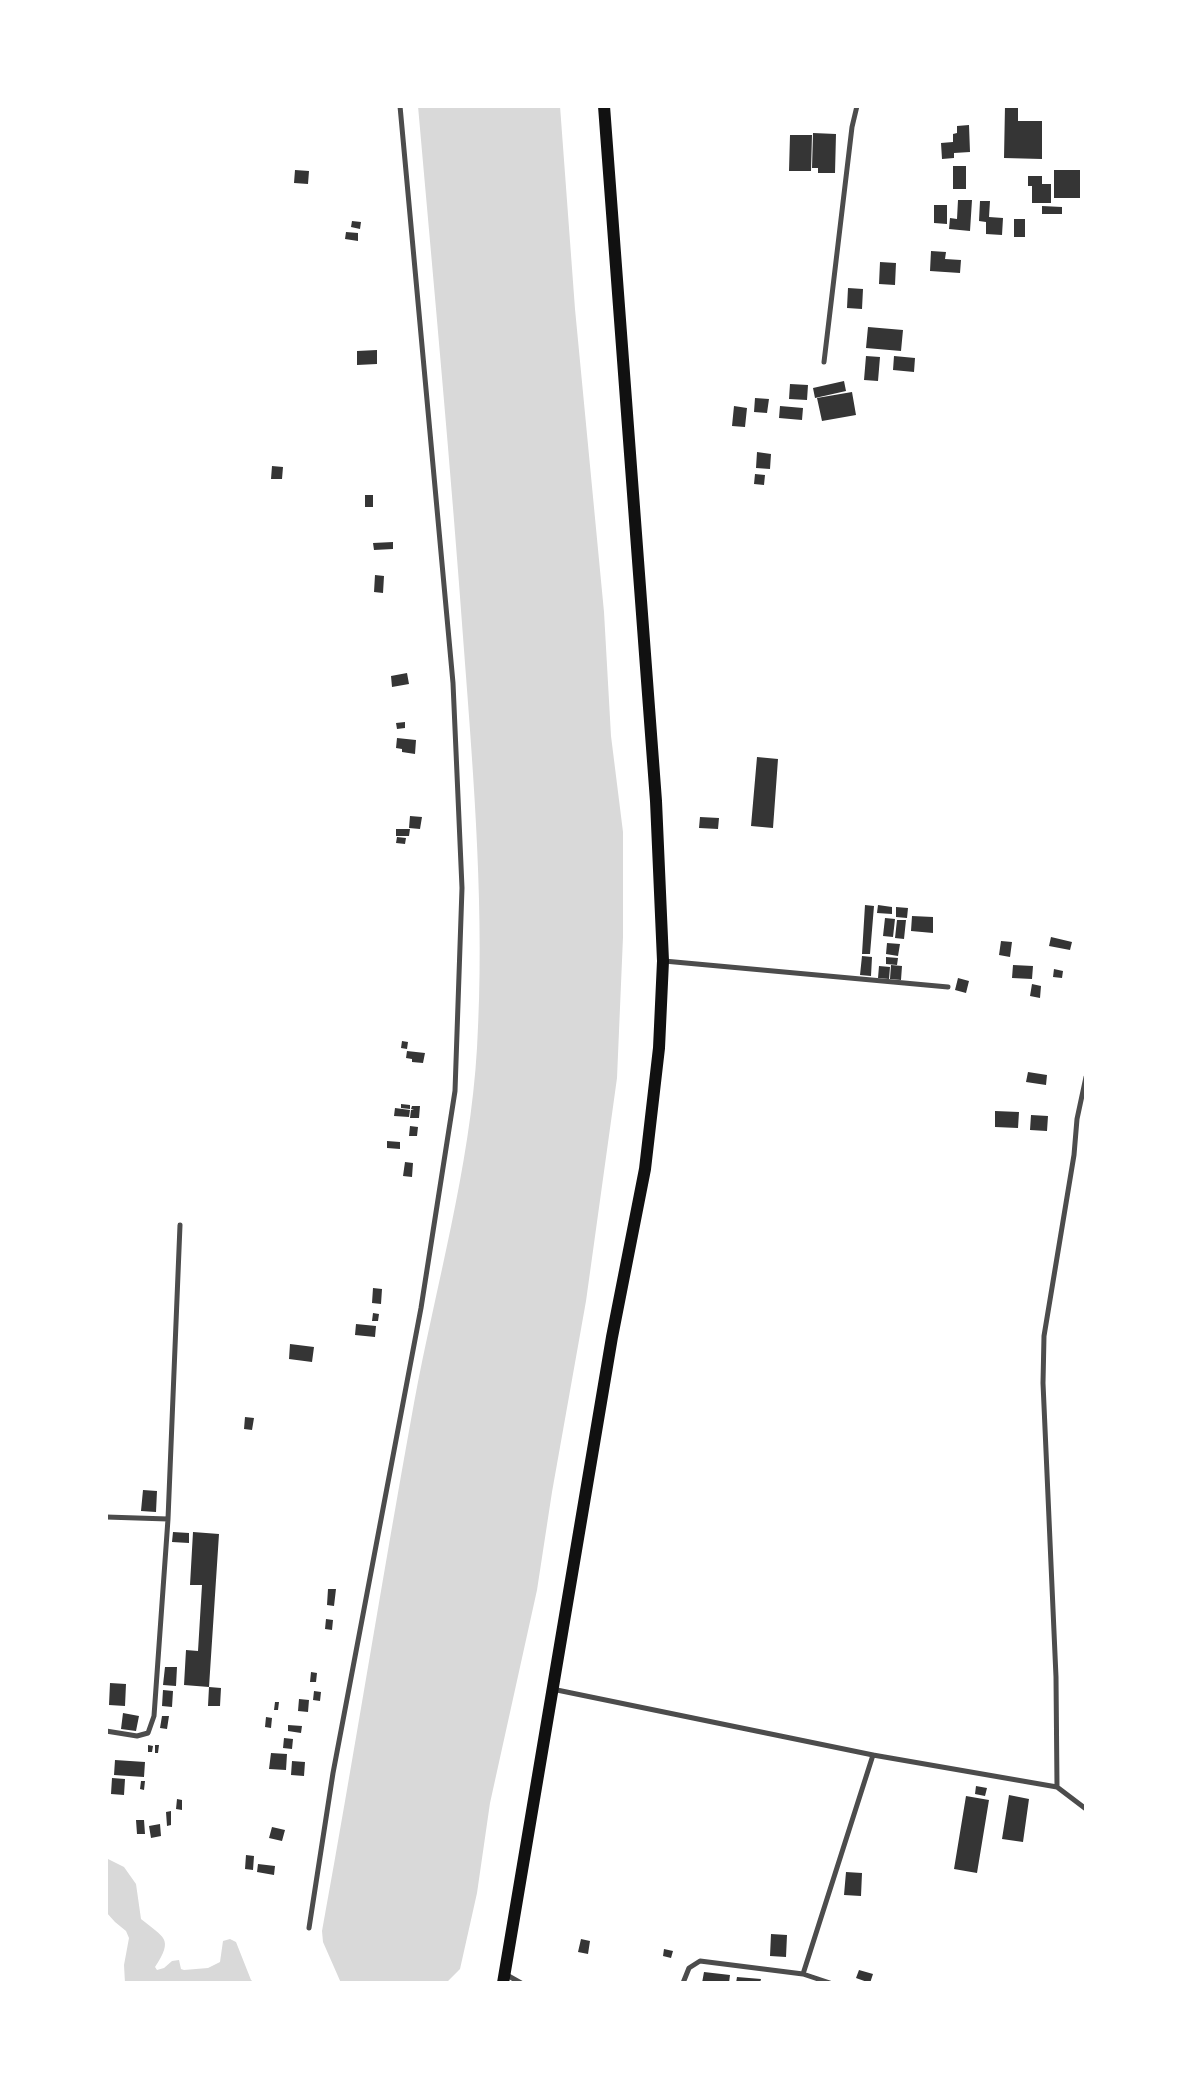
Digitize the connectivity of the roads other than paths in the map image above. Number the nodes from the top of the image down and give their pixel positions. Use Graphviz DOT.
graph roads {
  1 [pos="400,106"];
  2 [pos="604,106"];
  3 [pos="857,106"];
  4 [pos="824,362"];
  5 [pos="664,961"];
  6 [pos="948,987"];
  7 [pos="1086,1077"];
  8 [pos="180,1225"];
  9 [pos="106,1517"];
  10 [pos="168,1519"];
  11 [pos="552,1688"];
  12 [pos="106,1731"];
  13 [pos="873,1755"];
  14 [pos="1058,1787"];
  15 [pos="1086,1809"];
  16 [pos="309,1928"];
  17 [pos="803,1974"];
  18 [pos="504,1978"];
  19 [pos="521,1983"];
  20 [pos="683,1983"];
  21 [pos="830,1983"];
  1 -- 16 [label="street"];
  2 -- 5 [label="main road"];
  3 -- 4 [label="street"];
  5 -- 6 [label="street"];
  5 -- 11 [label="main road"];
  7 -- 14 [label="street"];
  8 -- 10 [label="street"];
  9 -- 10 [label="street"];
  10 -- 12 [label="street"];
  11 -- 13 [label="street"];
  11 -- 18 [label="main road"];
  13 -- 14 [label="street"];
  13 -- 17 [label="street"];
  14 -- 15 [label="street"];
  17 -- 20 [label="street"];
  17 -- 21 [label="street"];
  18 -- 19 [label="street"];
}
